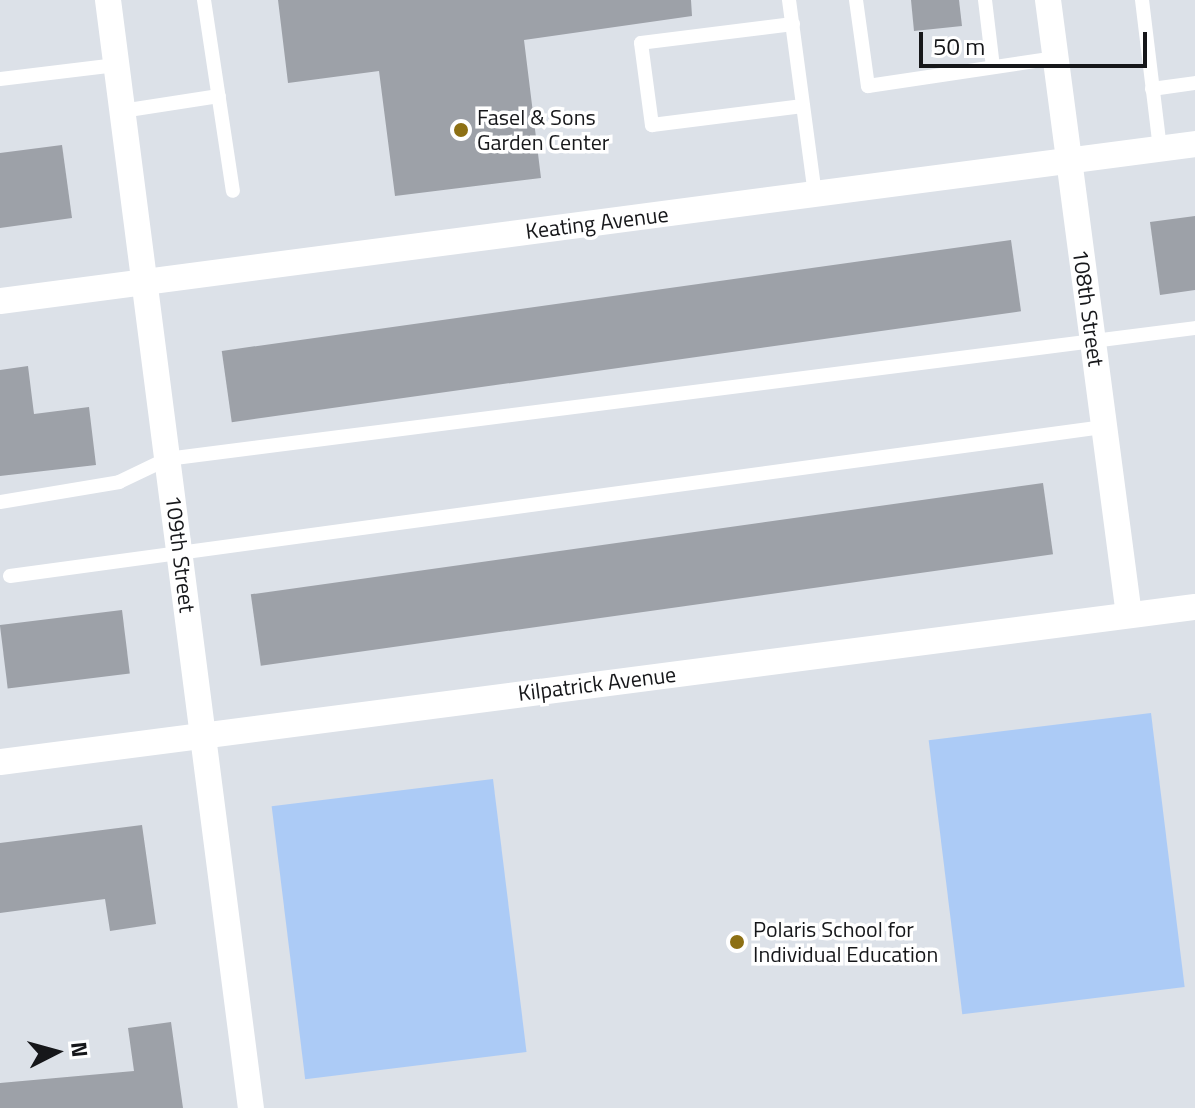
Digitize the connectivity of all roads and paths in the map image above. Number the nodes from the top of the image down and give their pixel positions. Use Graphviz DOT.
graph roads {
  1 [pos="108,0"];
  2 [pos="204,0"];
  3 [pos="789,0"];
  4 [pos="856,0"];
  5 [pos="985,0"];
  6 [pos="1048,0"];
  7 [pos="1142,0"];
  8 [pos="793,24"];
  9 [pos="1056,58"];
  10 [pos="116,65"];
  11 [pos="993,67"];
  12 [pos="0,79"];
  13 [pos="1195,83"];
  14 [pos="1152,89"];
  15 [pos="219,96"];
  16 [pos="803,106"];
  17 [pos="122,111"];
  18 [pos="1195,144"];
  19 [pos="1160,149"];
  20 [pos="1068,161"];
  21 [pos="233,191"];
  22 [pos="815,194"];
  23 [pos="144,282"];
  24 [pos="0,301"];
  25 [pos="1195,328"];
  26 [pos="1092,342"];
  27 [pos="1104,427"];
  28 [pos="167,459"];
  29 [pos="0,502"];
  30 [pos="180,555"];
  31 [pos="10,576"];
  32 [pos="1195,608"];
  33 [pos="1129,615"];
  34 [pos="203,735"];
  35 [pos="0,762"];
  36 [pos="251,1108"];
  1 -- 10 [label="street, 109th Street"];
  2 -- 15 [label="lane"];
  3 -- 8 [label="lane"];
  4 -- 11 [label="lane"];
  5 -- 11 [label="lane"];
  6 -- 9 [label="street, 108th Street"];
  7 -- 14 [label="lane"];
  8 -- 16 [label="lane"];
  8 -- 16 [label="lane"];
  9 -- 11 [label="lane"];
  9 -- 20 [label="street, 108th Street"];
  10 -- 12 [label="lane"];
  10 -- 17 [label="street, 109th Street"];
  13 -- 14 [label="lane"];
  14 -- 19 [label="lane"];
  15 -- 17 [label="lane"];
  15 -- 21 [label="lane"];
  16 -- 22 [label="lane"];
  17 -- 23 [label="street, 109th Street"];
  18 -- 19 [label="street, Keating Avenue"];
  19 -- 20 [label="street, Keating Avenue"];
  20 -- 22 [label="street, Keating Avenue"];
  20 -- 26 [label="street, 108th Street"];
  22 -- 23 [label="street, Keating Avenue"];
  23 -- 24 [label="street, Keating Avenue"];
  23 -- 28 [label="street, 109th Street"];
  25 -- 26 [label="lane"];
  26 -- 27 [label="street, 108th Street"];
  26 -- 28 [label="lane"];
  27 -- 30 [label="lane"];
  27 -- 33 [label="street, 108th Street"];
  28 -- 29 [label="lane"];
  28 -- 30 [label="street, 109th Street"];
  30 -- 31 [label="lane"];
  30 -- 34 [label="street, 109th Street"];
  32 -- 33 [label="street, Kilpatrick Avenue"];
  33 -- 34 [label="street, Kilpatrick Avenue"];
  34 -- 35 [label="street, Kilpatrick Avenue"];
  34 -- 36 [label="street, 109th Street"];
}
